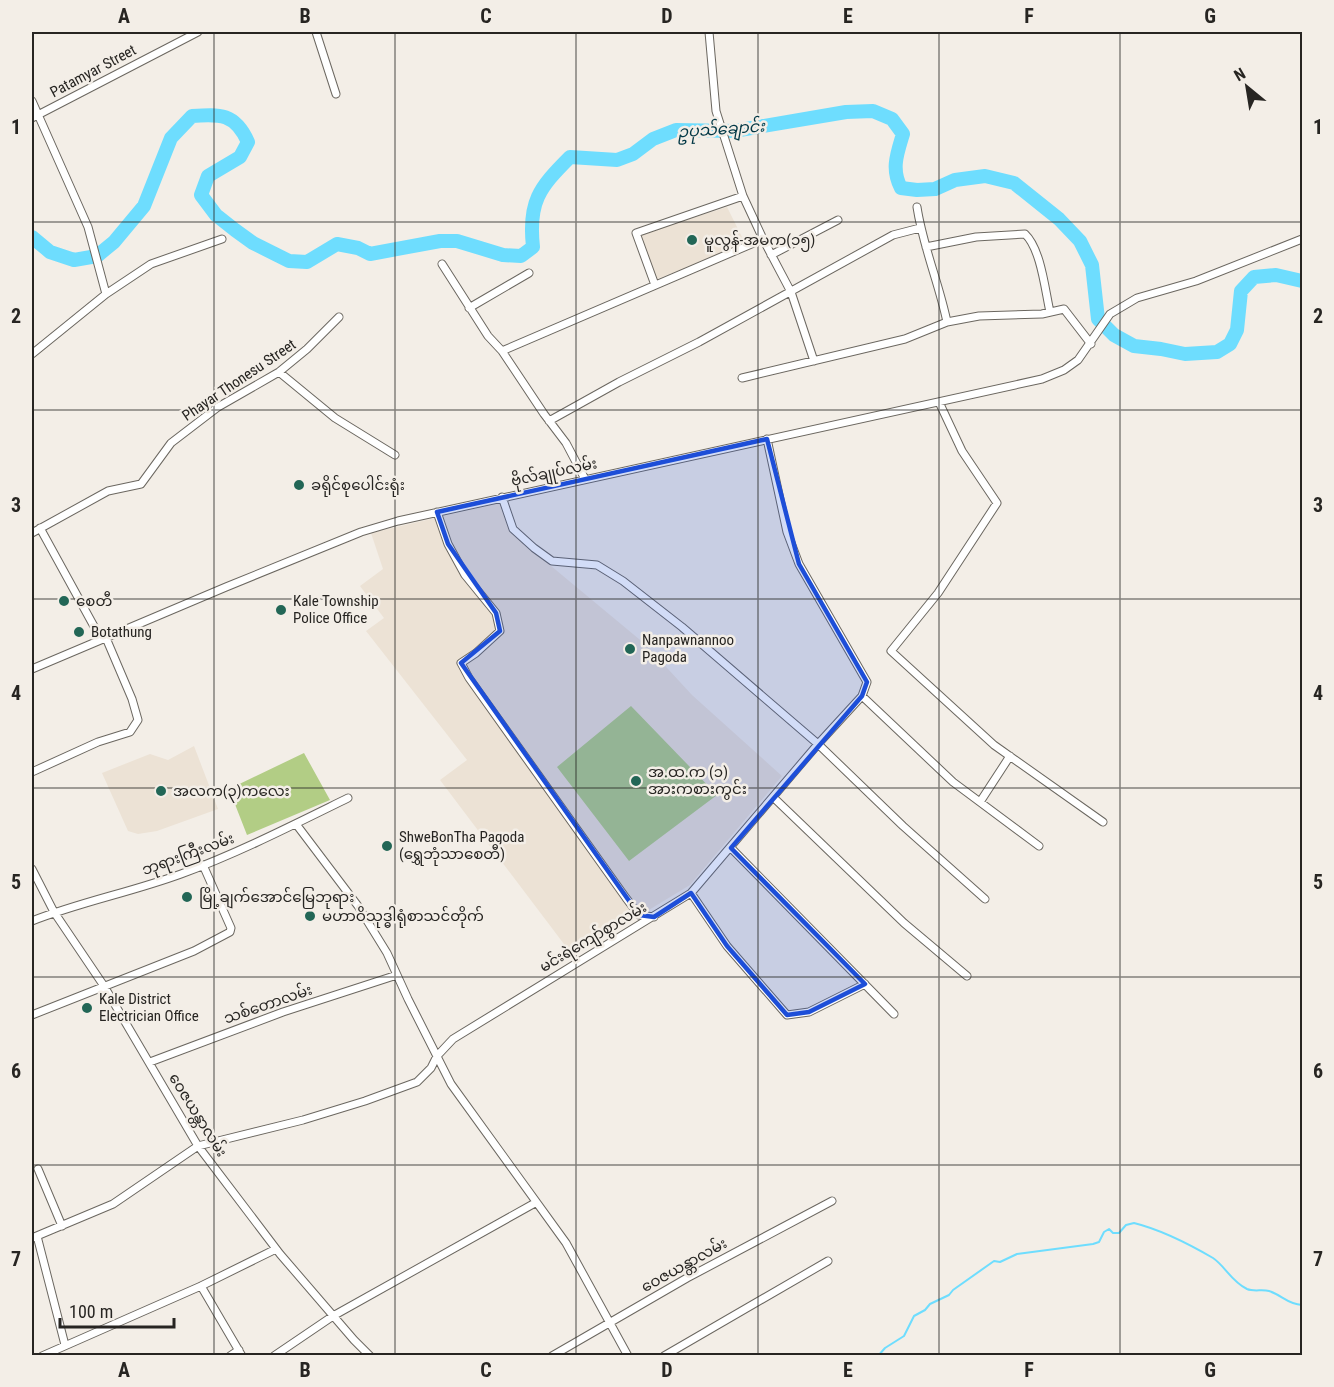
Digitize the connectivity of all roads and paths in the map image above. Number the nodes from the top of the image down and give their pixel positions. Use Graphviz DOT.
graph roads {
  1 [pos="198,32"];
  2 [pos="316,32"];
  3 [pos="709,32"];
  4 [pos="336,94"];
  5 [pos="32,101"];
  6 [pos="35,116"];
  7 [pos="743,196"];
  8 [pos="917,207"];
  9 [pos="838,220"];
  10 [pos="920,228"];
  11 [pos="222,239"];
  12 [pos="763,239"];
  13 [pos="1302,240"];
  14 [pos="926,247"];
  15 [pos="771,255"];
  16 [pos="442,264"];
  17 [pos="529,273"];
  18 [pos="655,285"];
  19 [pos="791,292"];
  20 [pos="106,294"];
  21 [pos="469,308"];
  22 [pos="1050,312"];
  23 [pos="339,317"];
  24 [pos="947,322"];
  25 [pos="1090,344"];
  26 [pos="502,351"];
  27 [pos="32,354"];
  28 [pos="814,361"];
  29 [pos="279,372"];
  30 [pos="742,378"];
  31 [pos="939,402"];
  32 [pos="549,421"];
  33 [pos="767,439"];
  34 [pos="395,455"];
  35 [pos="585,479"];
  36 [pos="502,497"];
  37 [pos="437,512"];
  38 [pos="40,528"];
  39 [pos="32,533"];
  40 [pos="106,638"];
  41 [pos="32,669"];
  42 [pos="862,696"];
  43 [pos="818,744"];
  44 [pos="1010,756"];
  45 [pos="32,772"];
  46 [pos="773,797"];
  47 [pos="348,798"];
  48 [pos="980,802"];
  49 [pos="1103,822"];
  50 [pos="296,824"];
  51 [pos="1039,846"];
  52 [pos="731,848"];
  53 [pos="202,865"];
  54 [pos="32,869"];
  55 [pos="691,893"];
  56 [pos="985,899"];
  57 [pos="54,912"];
  58 [pos="654,917"];
  59 [pos="32,921"];
  60 [pos="397,975"];
  61 [pos="967,976"];
  62 [pos="865,984"];
  63 [pos="104,987"];
  64 [pos="894,1014"];
  65 [pos="32,1015"];
  66 [pos="437,1056"];
  67 [pos="150,1062"];
  68 [pos="198,1146"];
  69 [pos="38,1169"];
  70 [pos="832,1201"];
  71 [pos="535,1203"];
  72 [pos="62,1226"];
  73 [pos="34,1237"];
  74 [pos="276,1249"];
  75 [pos="828,1261"];
  76 [pos="201,1286"];
  77 [pos="333,1316"];
  78 [pos="610,1322"];
  79 [pos="65,1345"];
  80 [pos="241,1353"];
  81 [pos="42,1356"];
  82 [pos="230,1356"];
  83 [pos="274,1356"];
  84 [pos="370,1356"];
  85 [pos="552,1356"];
  86 [pos="627,1356"];
  87 [pos="664,1356"];
  1 -- 6 [label="street, Patamyar Street"];
  2 -- 4 [label="street"];
  3 -- 7 [label="street"];
  5 -- 6 [label="street"];
  6 -- 20 [label="street"];
  7 -- 12 [label="street"];
  7 -- 18 [label="street"];
  8 -- 10 [label="street"];
  9 -- 15 [label="street"];
  10 -- 14 [label="street"];
  10 -- 19 [label="street"];
  11 -- 20 [label="street"];
  12 -- 15 [label="street"];
  12 -- 18 [label="street"];
  13 -- 25 [label="street, ဗိုလ်ချုပ်လမ်း"];
  14 -- 22 [label="street"];
  14 -- 24 [label="street"];
  15 -- 19 [label="street"];
  16 -- 21 [label="street"];
  17 -- 21 [label="street"];
  18 -- 26 [label="street"];
  19 -- 28 [label="street"];
  19 -- 32 [label="street"];
  20 -- 27 [label="street"];
  21 -- 26 [label="street"];
  22 -- 24 [label="street"];
  22 -- 25 [label="street"];
  23 -- 29 [label="street, Phayar Thonesu Street"];
  24 -- 28 [label="street"];
  25 -- 31 [label="street, ဗိုလ်ချုပ်လမ်း"];
  26 -- 32 [label="street"];
  28 -- 30 [label="street"];
  29 -- 34 [label="street"];
  29 -- 38 [label="street, Phayar Thonesu Street"];
  31 -- 33 [label="street, ဗိုလ်ချုပ်လမ်း"];
  31 -- 44 [label="street"];
  32 -- 35 [label="street"];
  33 -- 35 [label="street, ဗိုလ်ချုပ်လမ်း"];
  33 -- 42 [label="street"];
  35 -- 36 [label="street, ဗိုလ်ချုပ်လမ်း"];
  36 -- 37 [label="street, ဗိုလ်ချုပ်လမ်း"];
  36 -- 43 [label="street"];
  37 -- 40 [label="street, ဗိုလ်ချုပ်လမ်း"];
  37 -- 58 [label="street"];
  38 -- 39 [label="street, Phayar Thonesu Street"];
  38 -- 40 [label="street"];
  40 -- 41 [label="street, ဗိုလ်ချုပ်လမ်း"];
  40 -- 45 [label="street"];
  42 -- 43 [label="street, မင်းရဲကျော်စွာလမ်း"];
  42 -- 48 [label="street"];
  43 -- 46 [label="street, မင်းရဲကျော်စွာလမ်း"];
  43 -- 56 [label="street"];
  44 -- 48 [label="street"];
  44 -- 49 [label="street"];
  46 -- 52 [label="street, မင်းရဲကျော်စွာလမ်း"];
  46 -- 61 [label="street"];
  47 -- 50 [label="street, ဘုရားကြီးလမ်း"];
  48 -- 51 [label="street"];
  50 -- 53 [label="street, ဘုရားကြီးလမ်း"];
  50 -- 60 [label="street"];
  52 -- 55 [label="street, မင်းရဲကျော်စွာလမ်း"];
  52 -- 62 [label="street"];
  53 -- 57 [label="street, ဘုရားကြီးလမ်း"];
  53 -- 63 [label="street"];
  54 -- 57 [label="street, ဝေဇယန္တာလမ်း"];
  55 -- 58 [label="street, မင်းရဲကျော်စွာလမ်း"];
  55 -- 62 [label="street"];
  57 -- 59 [label="street, ဘုရားကြီးလမ်း"];
  57 -- 63 [label="street, ဝေဇယန္တာလမ်း"];
  58 -- 66 [label="street, မင်းရဲကျော်စွာလမ်း"];
  60 -- 66 [label="street"];
  60 -- 67 [label="street, သစ်တောလမ်း"];
  62 -- 64 [label="street"];
  63 -- 65 [label="street"];
  63 -- 67 [label="street, ဝေဇယန္တာလမ်း"];
  66 -- 68 [label="street, မင်းရဲကျော်စွာလမ်း"];
  66 -- 71 [label="street"];
  67 -- 68 [label="street, ဝေဇယန္တာလမ်း"];
  68 -- 72 [label="street, မင်းရဲကျော်စွာလမ်း"];
  68 -- 74 [label="street, ဝေဇယန္တာလမ်း"];
  69 -- 72 [label="street"];
  70 -- 78 [label="street, ဝေဇယန္တာလမ်း"];
  71 -- 77 [label="street"];
  71 -- 78 [label="street"];
  72 -- 73 [label="street, မင်းရဲကျော်စွာလမ်း"];
  73 -- 79 [label="street"];
  74 -- 76 [label="street"];
  74 -- 77 [label="street, ဝေဇယန္တာလမ်း"];
  75 -- 87 [label="street"];
  76 -- 79 [label="street"];
  76 -- 80 [label="street"];
  77 -- 83 [label="street"];
  77 -- 84 [label="street, ဝေဇယန္တာလမ်း"];
  78 -- 85 [label="street, ဝေဇယန္တာလမ်း"];
  78 -- 86 [label="street"];
  79 -- 81 [label="street"];
  80 -- 82 [label="street"];
}
